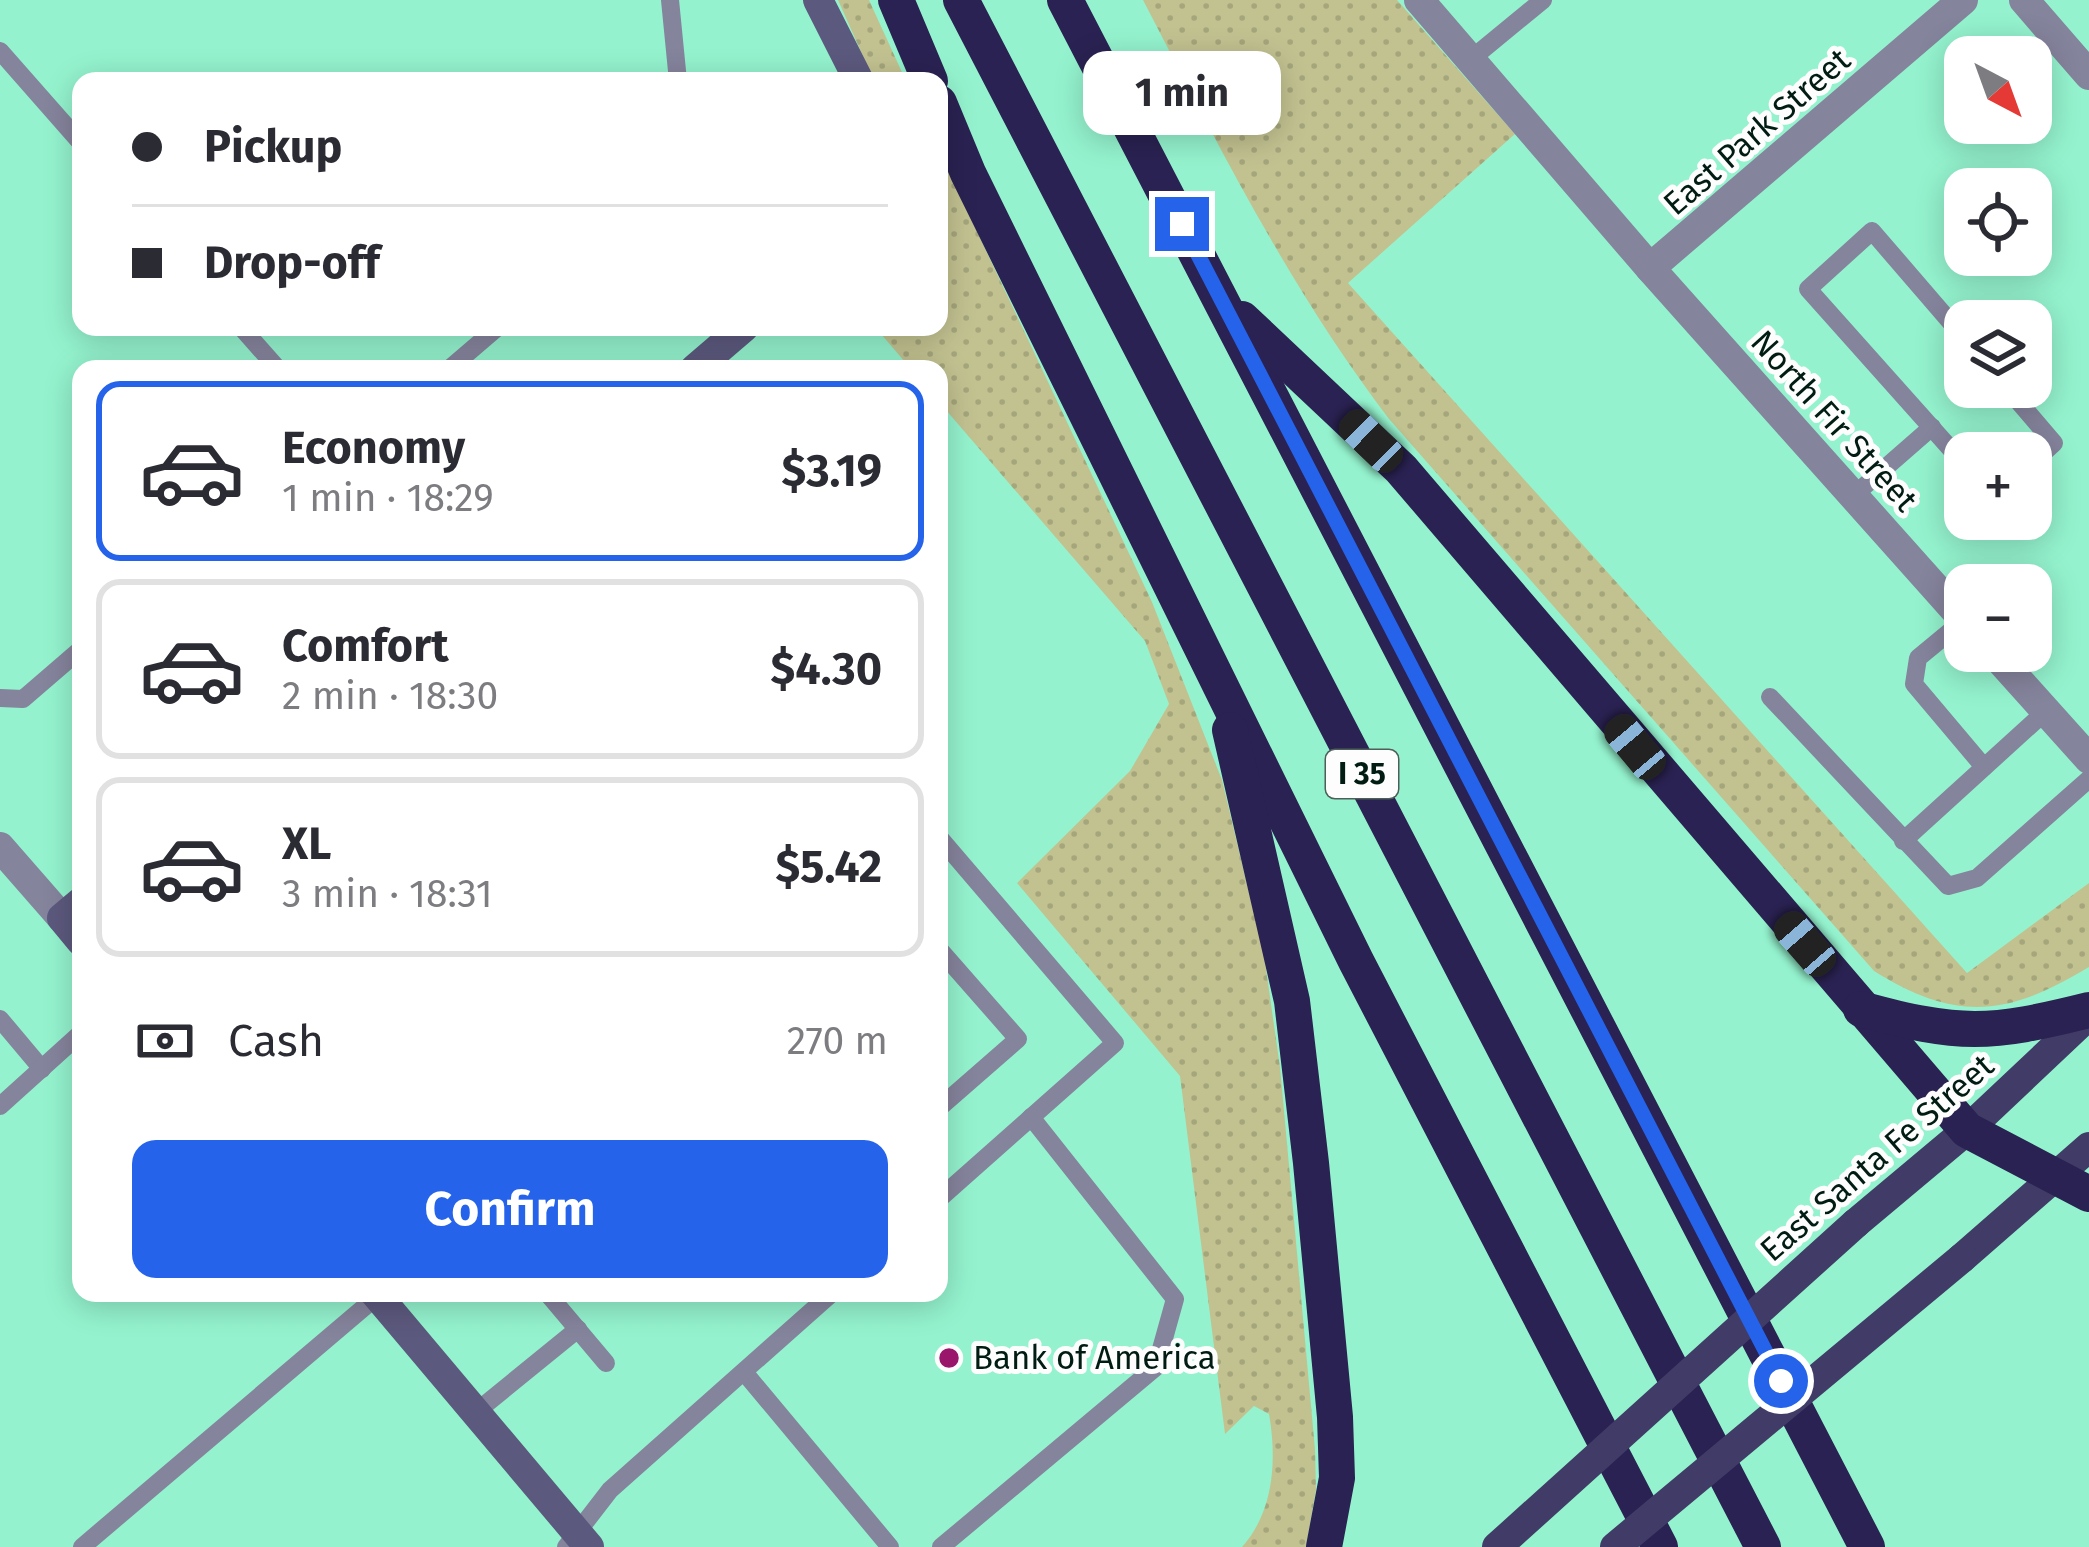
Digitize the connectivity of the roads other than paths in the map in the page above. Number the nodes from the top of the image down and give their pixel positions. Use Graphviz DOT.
graph roads {
  1 [pos="670,0"];
  2 [pos="818,0"];
  3 [pos="896,0"];
  4 [pos="961,0"];
  5 [pos="1065,0"];
  6 [pos="1419,0"];
  7 [pos="1543,0"];
  8 [pos="2024,0"];
  9 [pos="1944,6"];
  10 [pos="0,51"];
  11 [pos="1470,60"];
  12 [pos="677,72"];
  13 [pos="855,72"];
  14 [pos="926,72"];
  15 [pos="2089,75"];
  16 [pos="948,125"];
  17 [pos="72,133"];
  18 [pos="1650,268"];
  19 [pos="1220,298"];
  20 [pos="1944,315"];
  21 [pos="250,336"];
  22 [pos="487,336"];
  23 [pos="734,336"];
  24 [pos="270,360"];
  25 [pos="459,360"];
  26 [pos="706,360"];
  27 [pos="2024,408"];
  28 [pos="1932,427"];
  29 [pos="2045,432"];
  30 [pos="1944,441"];
  31 [pos="1853,496"];
  32 [pos="1944,598"];
  33 [pos="1944,637"];
  34 [pos="72,657"];
  35 [pos="2011,672"];
  36 [pos="1224,691"];
  37 [pos="1770,697"];
  38 [pos="0,698"];
  39 [pos="2046,711"];
  40 [pos="2089,759"];
  41 [pos="1984,767"];
  42 [pos="2089,779"];
  43 [pos="1903,841"];
  44 [pos="0,847"];
  45 [pos="948,847"];
  46 [pos="72,917"];
  47 [pos="948,959"];
  48 [pos="1861,1009"];
  49 [pos="2089,1012"];
  50 [pos="0,1019"];
  51 [pos="72,1041"];
  52 [pos="42,1069"];
  53 [pos="948,1100"];
  54 [pos="0,1106"];
  55 [pos="1031,1117"];
  56 [pos="1967,1130"];
  57 [pos="2089,1148"];
  58 [pos="2074,1185"];
  59 [pos="948,1190"];
  60 [pos="369,1302"];
  61 [pos="385,1302"];
  62 [pos="556,1302"];
  63 [pos="822,1302"];
  64 [pos="578,1329"];
  65 [pos="606,1363"];
  66 [pos="744,1372"];
  67 [pos="476,1412"];
  68 [pos="578,1543"];
  69 [pos="82,1547"];
  70 [pos="890,1547"];
  71 [pos="941,1547"];
  72 [pos="1324,1547"];
  73 [pos="1497,1547"];
  74 [pos="1615,1547"];
  75 [pos="1660,1547"];
  76 [pos="1763,1547"];
  77 [pos="1867,1547"];
  1 -- 12 [label="lane"];
  2 -- 13 [label="main road"];
  3 -- 14 [label="highway"];
  4 -- 76 [label="highway, I 35"];
  5 -- 19 [label="highway"];
  6 -- 11 [label="street, North Fir Street"];
  7 -- 11 [label="lane"];
  8 -- 15 [label="street"];
  9 -- 18 [label="street, East Park Street"];
  10 -- 17 [label="lane"];
  11 -- 18 [label="street, North Fir Street"];
  16 -- 36 [label="highway"];
  18 -- 31 [label="street, North Fir Street"];
  19 -- 48 [label="highway"];
  19 -- 77 [label="highway"];
  20 -- 28 [label="lane"];
  21 -- 24 [label="lane"];
  22 -- 25 [label="lane"];
  23 -- 26 [label="main road"];
  27 -- 29 [label="lane"];
  28 -- 30 [label="lane"];
  28 -- 31 [label="lane"];
  31 -- 32 [label="street, North Fir Street"];
  33 -- 41 [label="lane"];
  34 -- 38 [label="lane"];
  35 -- 39 [label="street"];
  36 -- 72 [label="highway"];
  36 -- 75 [label="highway"];
  37 -- 43 [label="lane"];
  39 -- 40 [label="street"];
  39 -- 41 [label="lane"];
  41 -- 43 [label="lane"];
  42 -- 43 [label="lane"];
  44 -- 46 [label="street"];
  45 -- 55 [label="lane"];
  47 -- 53 [label="lane"];
  48 -- 49 [label="highway"];
  48 -- 56 [label="highway"];
  49 -- 56 [label="main road, East Santa Fe Street"];
  50 -- 52 [label="lane"];
  51 -- 52 [label="lane"];
  52 -- 54 [label="lane"];
  55 -- 59 [label="lane"];
  55 -- 71 [label="lane"];
  56 -- 58 [label="highway"];
  56 -- 73 [label="main road, East Santa Fe Street, bridge"];
  57 -- 58 [label="main road"];
  58 -- 74 [label="main road, bridge"];
  60 -- 69 [label="lane"];
  61 -- 67 [label="main road"];
  62 -- 64 [label="lane"];
  63 -- 66 [label="lane"];
  64 -- 65 [label="lane"];
  64 -- 67 [label="lane"];
  66 -- 68 [label="lane"];
  66 -- 70 [label="lane"];
  67 -- 68 [label="main road"];
}
